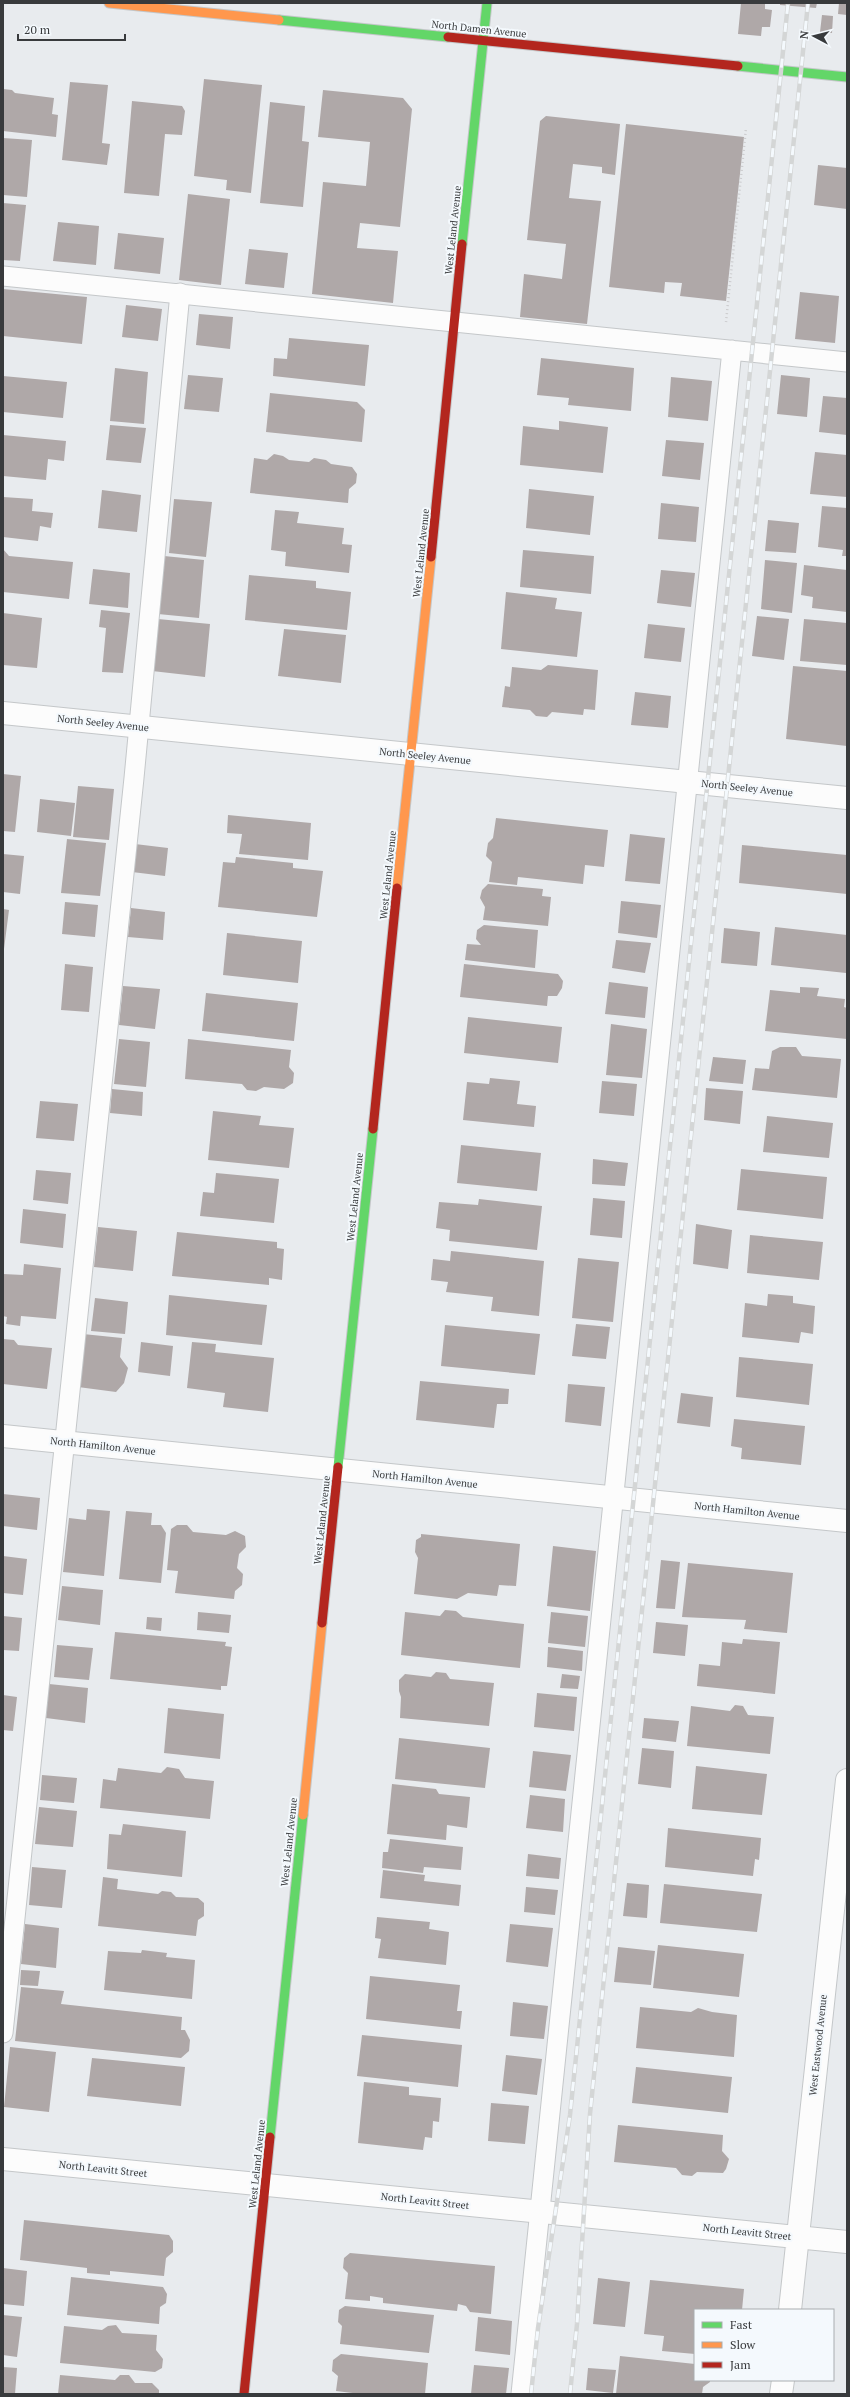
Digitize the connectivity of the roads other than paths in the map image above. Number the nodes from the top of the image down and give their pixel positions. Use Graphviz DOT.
graph roads {
  1 [pos="109,3"];
  2 [pos="487,3"];
  3 [pos="484,40"];
  4 [pos="847,77"];
  5 [pos="3,276"];
  6 [pos="180,294"];
  7 [pos="455,322"];
  8 [pos="728,350"];
  9 [pos="847,362"];
  10 [pos="3,713"];
  11 [pos="139,727"];
  12 [pos="411,754"];
  13 [pos="688,782"];
  14 [pos="847,798"];
  15 [pos="3,1436"];
  16 [pos="64,1442"];
  17 [pos="338,1470"];
  18 [pos="614,1498"];
  19 [pos="847,1521"];
  20 [pos="847,1780"];
  21 [pos="3,2033"];
  22 [pos="3,2160"];
  23 [pos="266,2185"];
  24 [pos="540,2212"];
  25 [pos="798,2237"];
  26 [pos="847,2242"];
  27 [pos="790,2309"];
  28 [pos="783,2381"];
  29 [pos="244,2394"];
  30 [pos="521,2394"];
  31 [pos="781,2394"];
  1 -- 3 [label="street, North Damen Avenue"];
  2 -- 3 [label="street, West Leland Avenue"];
  3 -- 4 [label="street, North Damen Avenue"];
  3 -- 7 [label="street, West Leland Avenue"];
  5 -- 6 [label="lane"];
  6 -- 7 [label="lane"];
  6 -- 11 [label="lane"];
  7 -- 8 [label="lane"];
  7 -- 12 [label="street, West Leland Avenue"];
  8 -- 9 [label="lane"];
  8 -- 13 [label="lane"];
  10 -- 11 [label="street, North Seeley Avenue"];
  11 -- 12 [label="street, North Seeley Avenue"];
  11 -- 16 [label="lane"];
  12 -- 13 [label="street, North Seeley Avenue"];
  12 -- 17 [label="street, West Leland Avenue"];
  13 -- 14 [label="street, North Seeley Avenue"];
  13 -- 18 [label="lane"];
  15 -- 16 [label="street, North Hamilton Avenue"];
  16 -- 17 [label="street, North Hamilton Avenue"];
  16 -- 21 [label="lane"];
  17 -- 18 [label="street, North Hamilton Avenue"];
  17 -- 23 [label="street, West Leland Avenue"];
  18 -- 19 [label="street, North Hamilton Avenue"];
  18 -- 24 [label="lane"];
  20 -- 25 [label="street, West Eastwood Avenue"];
  22 -- 23 [label="street, North Leavitt Street"];
  23 -- 24 [label="street, North Leavitt Street"];
  23 -- 29 [label="street, West Leland Avenue"];
  24 -- 25 [label="street, North Leavitt Street"];
  24 -- 30 [label="lane"];
  25 -- 26 [label="street, North Leavitt Street"];
  25 -- 27 [label="street, West Eastwood Avenue"];
  28 -- 31 [label="street"];
}
